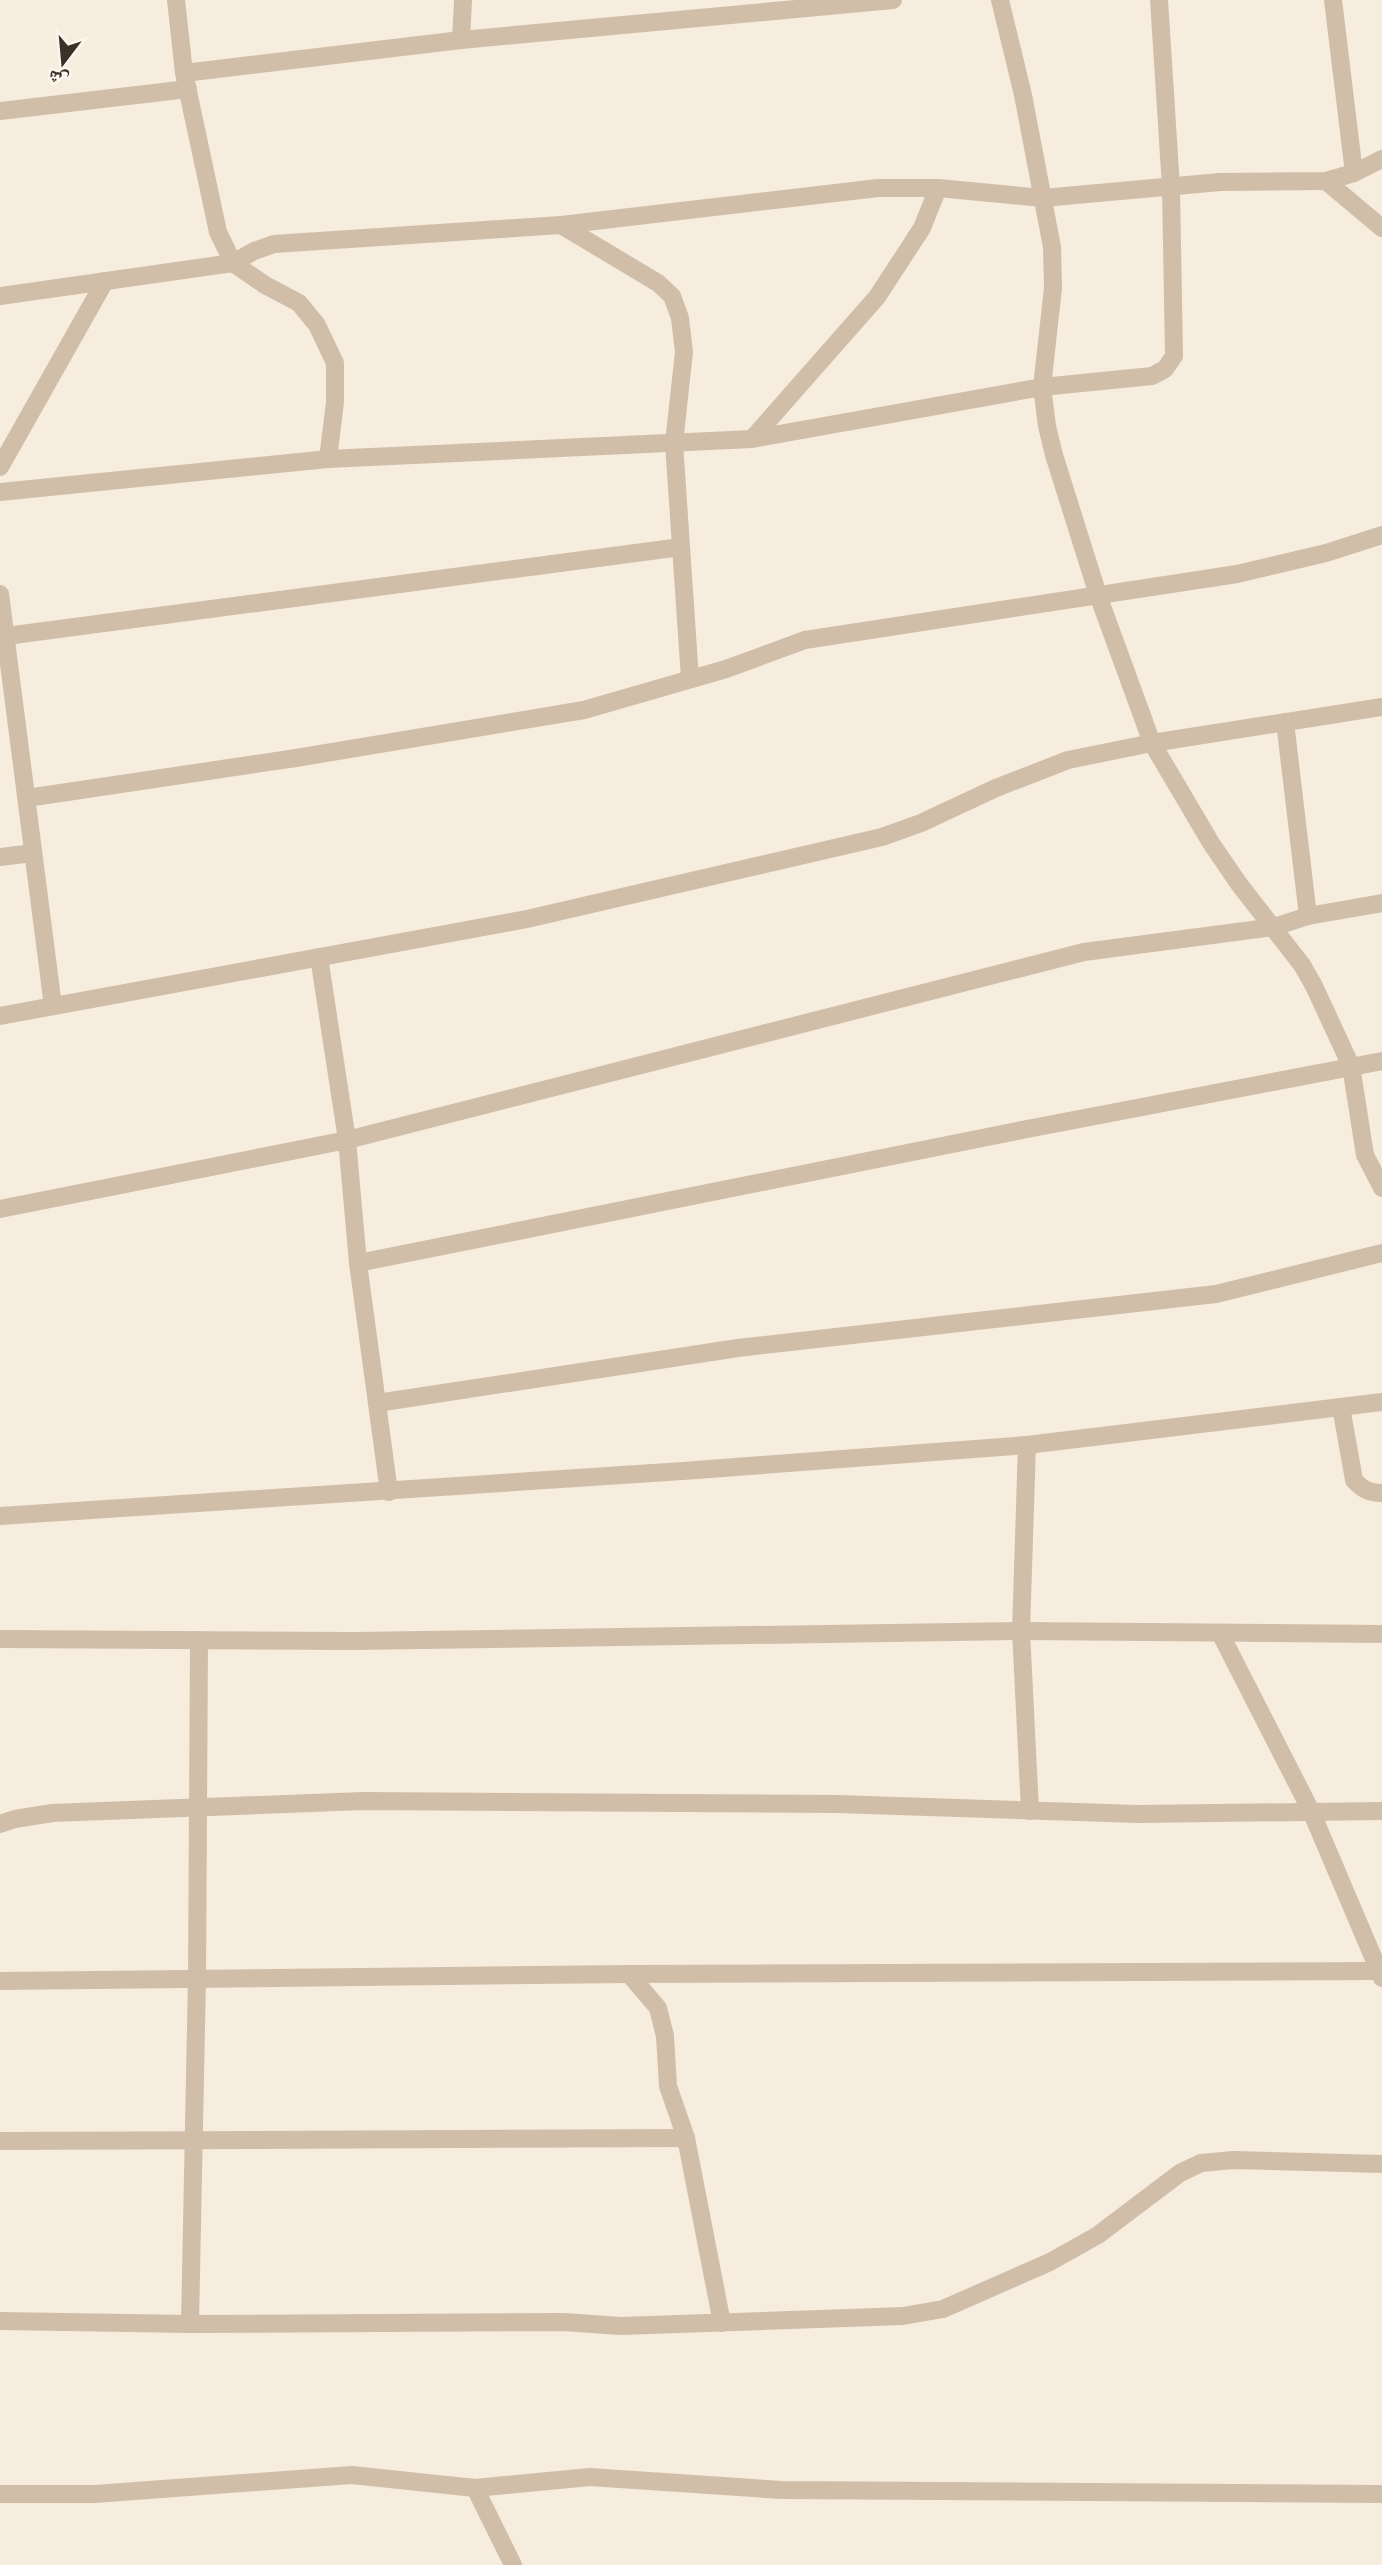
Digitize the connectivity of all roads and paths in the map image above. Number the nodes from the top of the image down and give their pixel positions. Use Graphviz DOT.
graph roads {
  1 [pos="176,0"];
  2 [pos="463,0"];
  3 [pos="893,0"];
  4 [pos="1000,0"];
  5 [pos="1159,0"];
  6 [pos="1333,0"];
  7 [pos="461,40"];
  8 [pos="186,81"];
  9 [pos="0,111"];
  10 [pos="1382,159"];
  11 [pos="1354,173"];
  12 [pos="1326,181"];
  13 [pos="1171,187"];
  14 [pos="938,188"];
  15 [pos="1043,198"];
  16 [pos="561,225"];
  17 [pos="1382,228"];
  18 [pos="233,263"];
  19 [pos="105,281"];
  20 [pos="0,296"];
  21 [pos="1042,387"];
  22 [pos="752,439"];
  23 [pos="674,443"];
  24 [pos="328,459"];
  25 [pos="0,467"];
  26 [pos="0,492"];
  27 [pos="1382,536"];
  28 [pos="681,547"];
  29 [pos="0,594"];
  30 [pos="1098,595"];
  31 [pos="6,636"];
  32 [pos="5,677"];
  33 [pos="690,679"];
  34 [pos="1382,707"];
  35 [pos="1285,722"];
  36 [pos="1152,743"];
  37 [pos="27,798"];
  38 [pos="33,853"];
  39 [pos="0,857"];
  40 [pos="1382,903"];
  41 [pos="1308,916"];
  42 [pos="1273,927"];
  43 [pos="319,957"];
  44 [pos="53,1006"];
  45 [pos="0,1016"];
  46 [pos="1382,1061"];
  47 [pos="1351,1066"];
  48 [pos="346,1140"];
  49 [pos="1382,1188"];
  50 [pos="0,1209"];
  51 [pos="1382,1253"];
  52 [pos="358,1263"];
  53 [pos="1382,1402"];
  54 [pos="377,1403"];
  55 [pos="1340,1407"];
  56 [pos="1027,1445"];
  57 [pos="389,1492"];
  58 [pos="1382,1493"];
  59 [pos="0,1517"];
  60 [pos="1021,1632"];
  61 [pos="1220,1633"];
  62 [pos="1382,1634"];
  63 [pos="0,1639"];
  64 [pos="199,1640"];
  65 [pos="196,1808"];
  66 [pos="1030,1811"];
  67 [pos="1311,1811"];
  68 [pos="1382,1811"];
  69 [pos="0,1824"];
  70 [pos="629,1974"];
  71 [pos="1380,1975"];
  72 [pos="197,1978"];
  73 [pos="0,1981"];
  74 [pos="686,2138"];
  75 [pos="194,2140"];
  76 [pos="0,2141"];
  77 [pos="1382,2164"];
  78 [pos="0,2321"];
  79 [pos="722,2323"];
  80 [pos="190,2324"];
  81 [pos="475,2488"];
  82 [pos="0,2494"];
  83 [pos="1382,2494"];
  84 [pos="513,2565"];
  1 -- 8 [label="street"];
  2 -- 7 [label="street"];
  3 -- 7 [label="street"];
  4 -- 15 [label="street"];
  5 -- 13 [label="street"];
  6 -- 11 [label="street"];
  7 -- 8 [label="street"];
  8 -- 9 [label="street"];
  8 -- 18 [label="street"];
  10 -- 11 [label="street"];
  11 -- 12 [label="street"];
  12 -- 13 [label="street"];
  12 -- 17 [label="street"];
  13 -- 15 [label="street"];
  13 -- 21 [label="street"];
  14 -- 15 [label="street"];
  14 -- 16 [label="street"];
  14 -- 22 [label="street"];
  15 -- 21 [label="street"];
  16 -- 18 [label="street"];
  16 -- 23 [label="street"];
  18 -- 19 [label="street"];
  18 -- 24 [label="street"];
  19 -- 20 [label="street"];
  19 -- 25 [label="street"];
  21 -- 22 [label="street"];
  21 -- 30 [label="street"];
  22 -- 23 [label="street"];
  23 -- 24 [label="street"];
  23 -- 28 [label="street"];
  24 -- 26 [label="street"];
  27 -- 30 [label="street"];
  28 -- 31 [label="street"];
  28 -- 33 [label="street"];
  29 -- 31 [label="street"];
  30 -- 33 [label="street"];
  30 -- 36 [label="street"];
  31 -- 32 [label="street"];
  32 -- 37 [label="street"];
  33 -- 37 [label="street"];
  34 -- 35 [label="street"];
  35 -- 36 [label="street"];
  35 -- 41 [label="street"];
  36 -- 42 [label="street"];
  36 -- 43 [label="street"];
  37 -- 38 [label="street"];
  38 -- 39 [label="street"];
  38 -- 44 [label="street"];
  40 -- 41 [label="street"];
  41 -- 42 [label="street"];
  42 -- 47 [label="street"];
  42 -- 48 [label="street"];
  43 -- 44 [label="street"];
  43 -- 48 [label="street"];
  44 -- 45 [label="street"];
  46 -- 47 [label="street"];
  47 -- 49 [label="street"];
  47 -- 52 [label="street"];
  48 -- 50 [label="street"];
  48 -- 52 [label="street"];
  51 -- 54 [label="street"];
  52 -- 54 [label="street"];
  53 -- 55 [label="street"];
  54 -- 57 [label="street"];
  55 -- 56 [label="street"];
  55 -- 58 [label="street"];
  56 -- 57 [label="street"];
  56 -- 60 [label="street"];
  57 -- 59 [label="street"];
  60 -- 61 [label="street"];
  60 -- 64 [label="street"];
  60 -- 66 [label="street"];
  61 -- 62 [label="street"];
  61 -- 67 [label="street"];
  63 -- 64 [label="street"];
  64 -- 65 [label="street"];
  65 -- 66 [label="street"];
  65 -- 69 [label="street"];
  65 -- 72 [label="street"];
  66 -- 67 [label="street"];
  67 -- 68 [label="street"];
  67 -- 71 [label="street"];
  70 -- 71 [label="street"];
  70 -- 72 [label="street"];
  70 -- 74 [label="street"];
  72 -- 73 [label="street"];
  72 -- 75 [label="street"];
  74 -- 75 [label="street"];
  74 -- 79 [label="street"];
  75 -- 76 [label="street"];
  75 -- 80 [label="street"];
  77 -- 79 [label="street"];
  78 -- 80 [label="street"];
  79 -- 80 [label="street"];
  81 -- 82 [label="street"];
  81 -- 83 [label="street"];
  81 -- 84 [label="street"];
}
